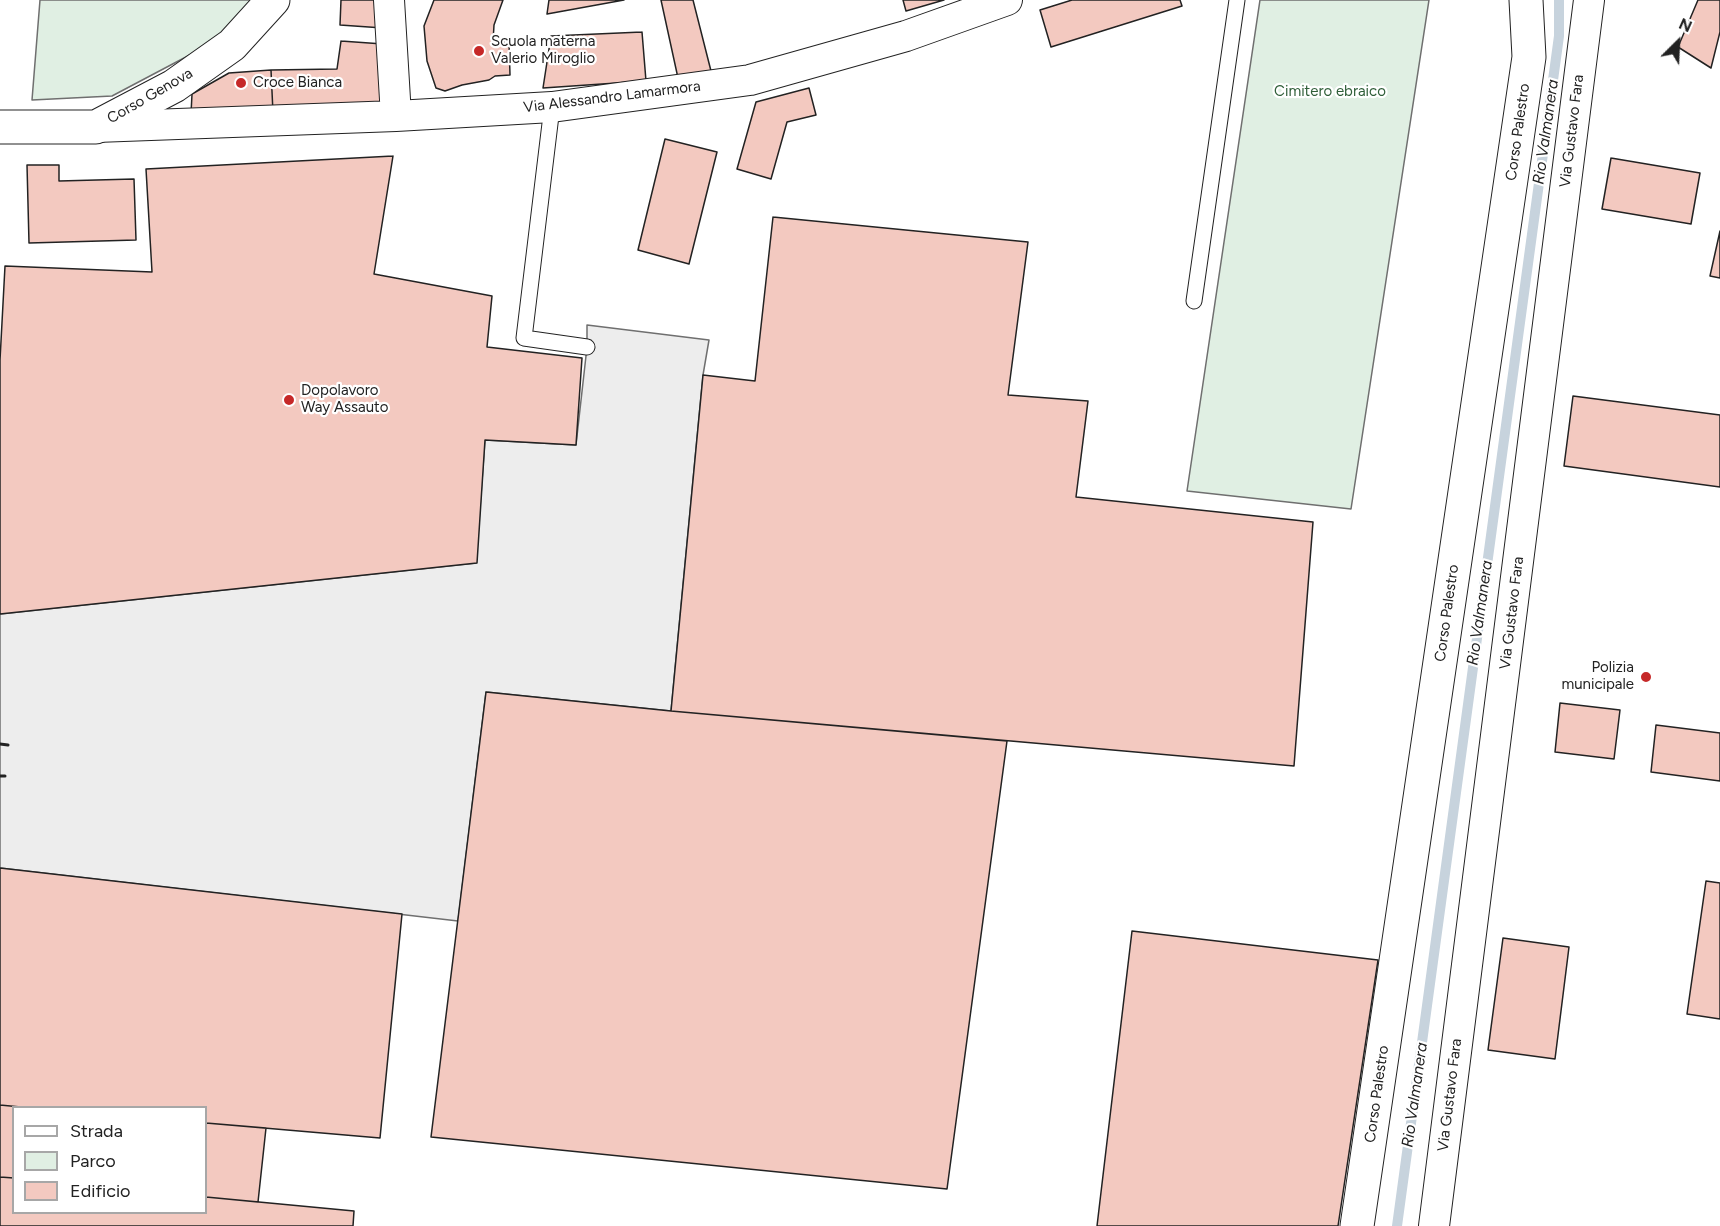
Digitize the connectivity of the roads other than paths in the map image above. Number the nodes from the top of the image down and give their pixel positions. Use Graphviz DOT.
graph roads {
  1 [pos="273,0"];
  2 [pos="389,0"];
  3 [pos="1007,0"];
  4 [pos="1238,0"];
  5 [pos="1526,0"];
  6 [pos="1589,0"];
  7 [pos="552,107"];
  8 [pos="396,116"];
  9 [pos="0,127"];
  10 [pos="96,128"];
  11 [pos="1194,301"];
  12 [pos="587,347"];
  13 [pos="1357,1226"];
  14 [pos="1434,1226"];
  1 -- 10 [label="street, Corso Genova"];
  2 -- 8 [label="street"];
  3 -- 7 [label="street, Via Alessandro Lamarmora"];
  4 -- 11 [label="lane"];
  5 -- 13 [label="street, Corso Palestro"];
  6 -- 14 [label="street, Via Gustavo Fara"];
  7 -- 8 [label="street, Via Alessandro Lamarmora"];
  7 -- 12 [label="lane"];
  8 -- 10 [label="street, Via Alessandro Lamarmora"];
  9 -- 10 [label="street, Corso Genova"];
}
